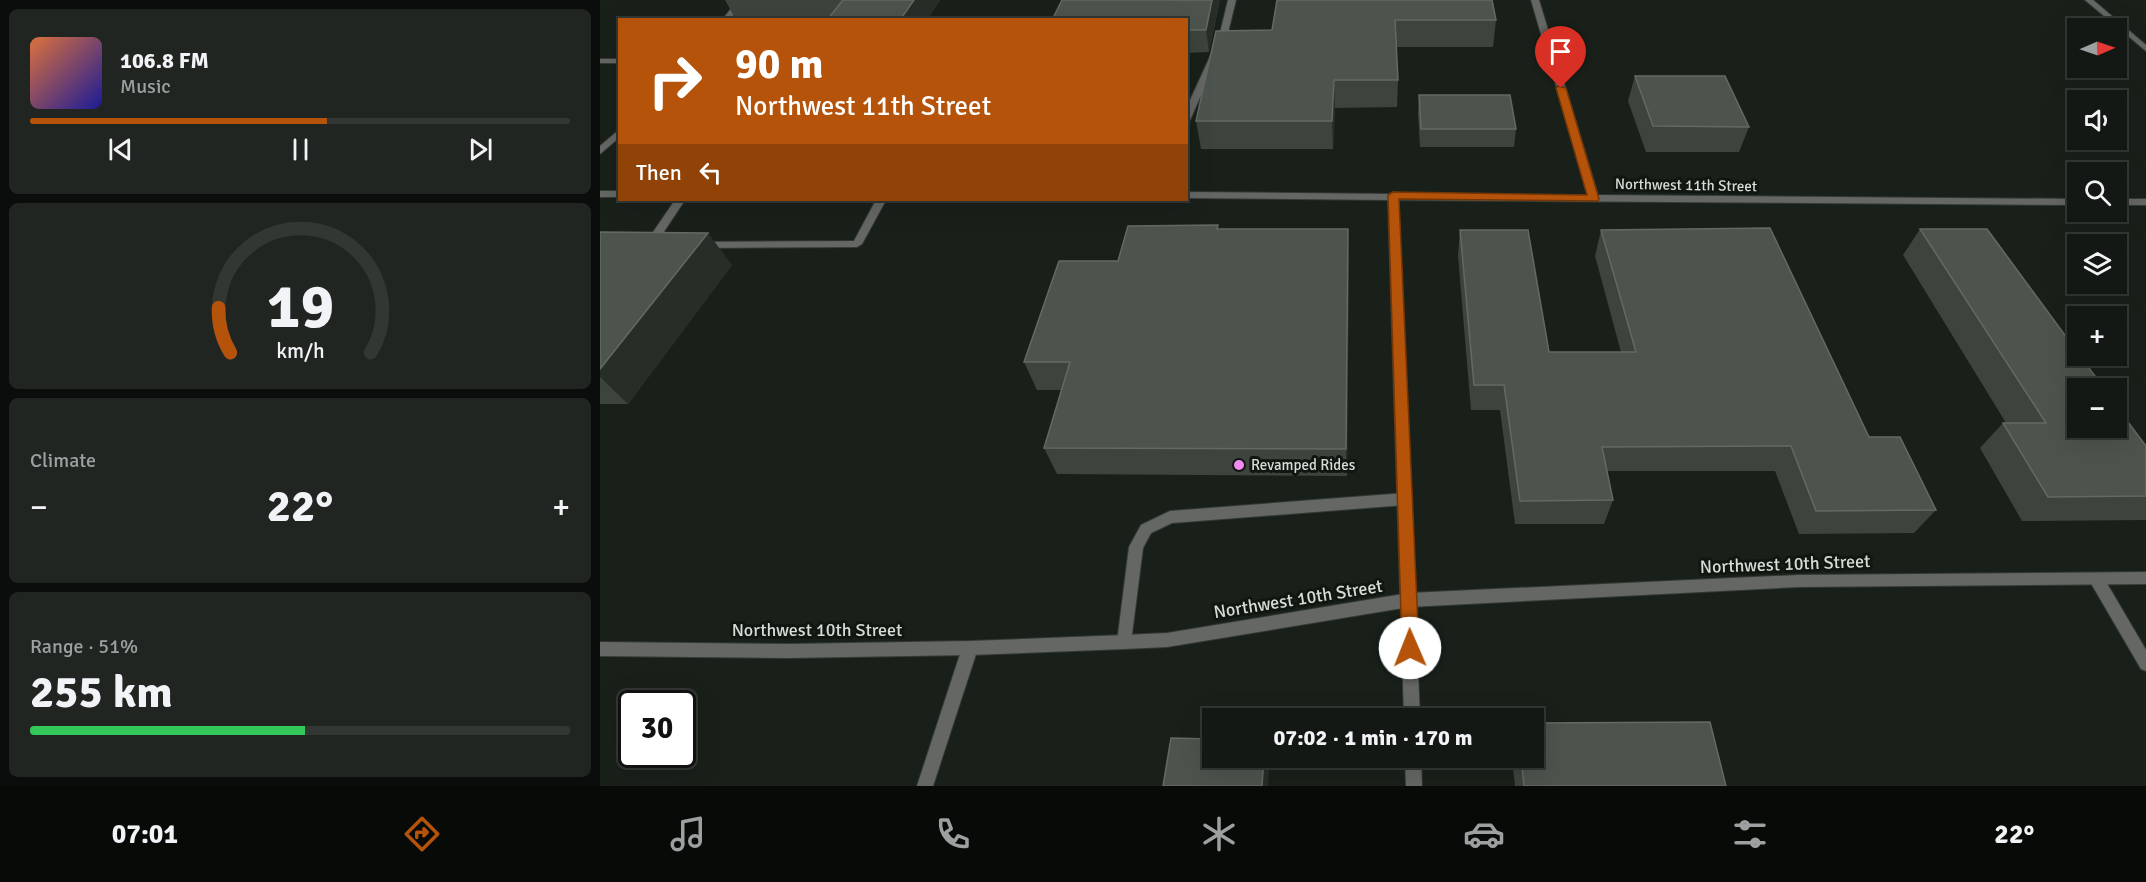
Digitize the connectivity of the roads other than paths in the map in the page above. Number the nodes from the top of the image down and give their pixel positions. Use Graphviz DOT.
graph roads {
  1 [pos="742,0"];
  2 [pos="1232,0"];
  3 [pos="1535,0"];
  4 [pos="2089,0"];
  5 [pos="727,18"];
  6 [pos="2146,49"];
  7 [pos="600,61"];
  8 [pos="618,61"];
  9 [pos="1188,116"];
  10 [pos="618,134"];
  11 [pos="600,151"];
  12 [pos="600,194"];
  13 [pos="618,194"];
  14 [pos="1188,195"];
  15 [pos="1393,195"];
  16 [pos="1594,199"];
  17 [pos="679,201"];
  18 [pos="880,201"];
  19 [pos="2067,202"];
  20 [pos="2127,202"];
  21 [pos="2146,202"];
  22 [pos="672,243"];
  23 [pos="693,245"];
  24 [pos="1405,499"];
  25 [pos="2146,578"];
  26 [pos="2097,580"];
  27 [pos="1409,600"];
  28 [pos="1124,642"];
  29 [pos="970,648"];
  30 [pos="600,649"];
  31 [pos="2146,664"];
  32 [pos="1412,708"];
  33 [pos="1413,768"];
  34 [pos="925,786"];
  35 [pos="1414,786"];
  1 -- 5 [label="street"];
  2 -- 9 [label="street"];
  3 -- 16 [label="street"];
  4 -- 6 [label="street"];
  7 -- 8 [label="street"];
  10 -- 11 [label="street"];
  12 -- 13 [label="street"];
  14 -- 15 [label="street, Northwest 11th Street"];
  15 -- 16 [label="street, Northwest 11th Street"];
  15 -- 24 [label="street"];
  16 -- 19 [label="street, Northwest 11th Street"];
  17 -- 22 [label="street"];
  18 -- 23 [label="street"];
  20 -- 21 [label="street"];
  24 -- 27 [label="street"];
  24 -- 28 [label="street"];
  25 -- 26 [label="street, Northwest 10th Street"];
  26 -- 27 [label="street, Northwest 10th Street"];
  26 -- 31 [label="street"];
  27 -- 28 [label="street, Northwest 10th Street"];
  27 -- 32 [label="street"];
  28 -- 29 [label="street, Northwest 10th Street"];
  29 -- 30 [label="street, Northwest 10th Street"];
  29 -- 34 [label="street"];
  33 -- 35 [label="street"];
}
